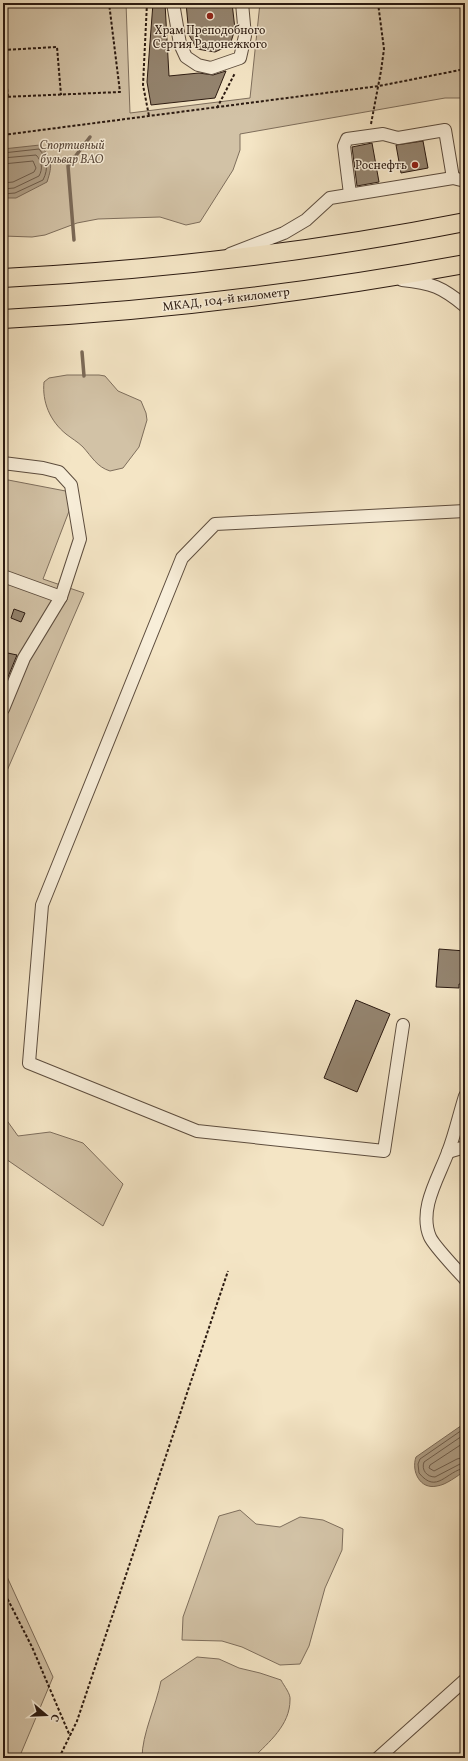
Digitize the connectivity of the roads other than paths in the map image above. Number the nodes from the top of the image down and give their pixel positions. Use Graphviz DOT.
graph roads {
  1 [pos="173,3"];
  2 [pos="242,3"];
  3 [pos="459,180"];
  4 [pos="350,194"];
  5 [pos="465,222"];
  6 [pos="210,261"];
  7 [pos="465,264"];
  8 [pos="3,278"];
  9 [pos="383,278"];
  10 [pos="465,306"];
  11 [pos="3,319"];
  12 [pos="3,463"];
  13 [pos="465,511"];
  14 [pos="3,576"];
  15 [pos="61,597"];
  16 [pos="3,709"];
  17 [pos="403,1025"];
  18 [pos="465,1096"];
  19 [pos="465,1147"];
  20 [pos="448,1152"];
  21 [pos="465,1279"];
  22 [pos="465,1680"];
  23 [pos="378,1758"];
  1 -- 2 [label="street"];
  3 -- 4 [label="street"];
  3 -- 4 [label="street"];
  4 -- 6 [label="street"];
  5 -- 6 [label="highway"];
  6 -- 8 [label="highway"];
  7 -- 9 [label="highway, МКАД, 104-й километр"];
  9 -- 10 [label="street"];
  9 -- 11 [label="highway, МКАД, 104-й километр"];
  12 -- 15 [label="street"];
  13 -- 17 [label="street"];
  14 -- 15 [label="street"];
  15 -- 16 [label="street"];
  18 -- 20 [label="street"];
  19 -- 20 [label="street"];
  20 -- 21 [label="street"];
  22 -- 23 [label="street"];
}
